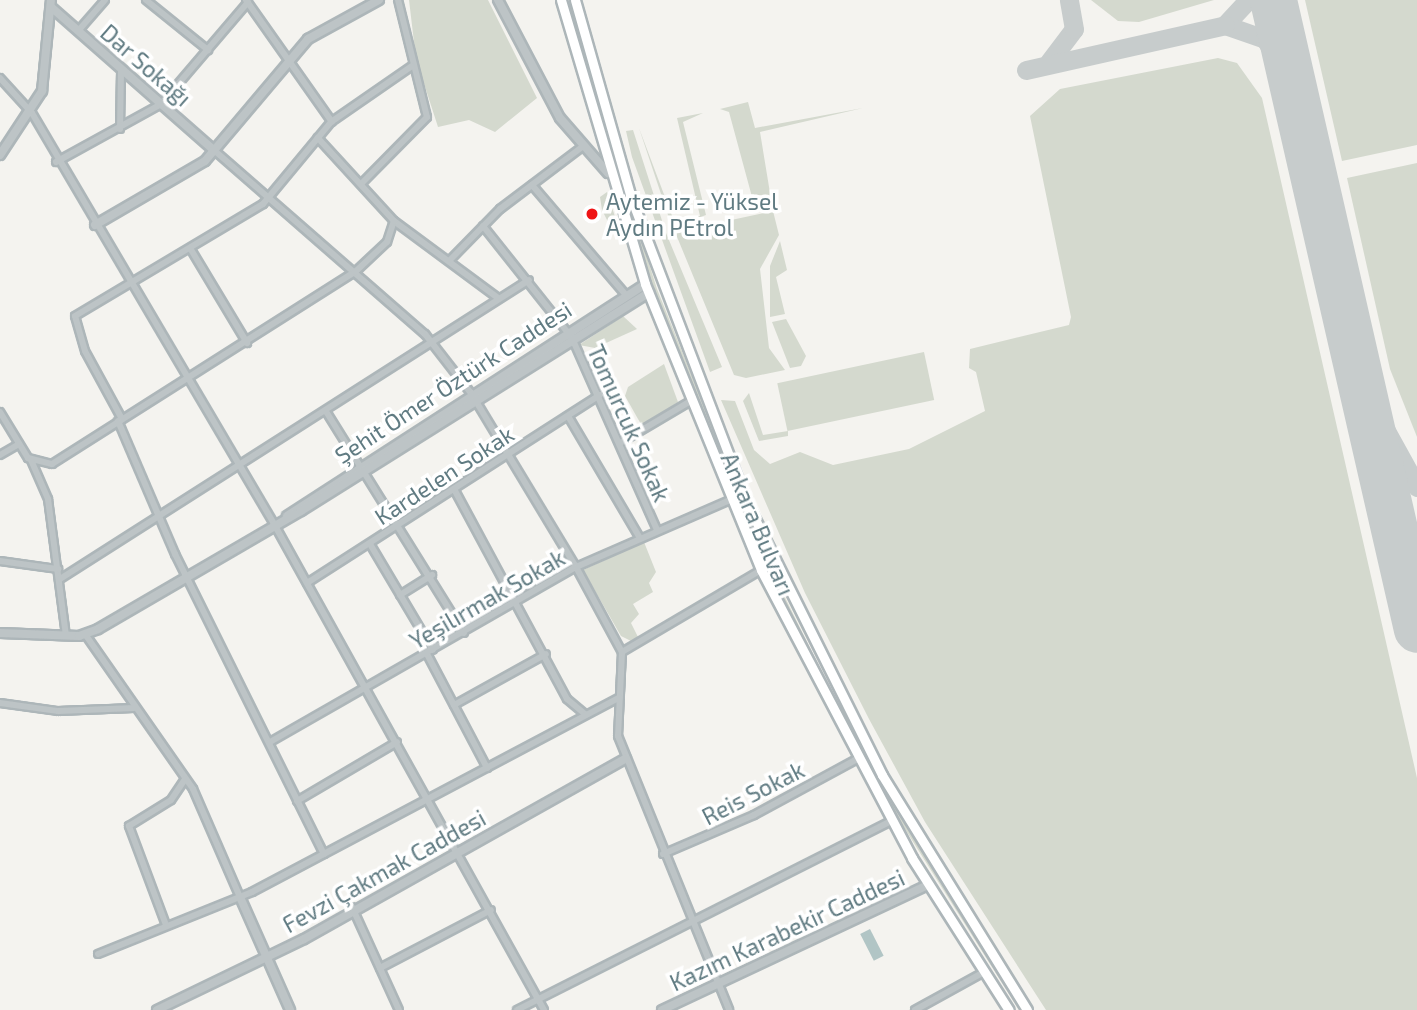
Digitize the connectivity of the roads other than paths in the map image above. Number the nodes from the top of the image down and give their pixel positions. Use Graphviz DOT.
graph roads {
  1 [pos="105,0"];
  2 [pos="146,0"];
  3 [pos="379,0"];
  4 [pos="398,0"];
  5 [pos="498,0"];
  6 [pos="561,0"];
  7 [pos="575,0"];
  8 [pos="247,1"];
  9 [pos="51,4"];
  10 [pos="78,31"];
  11 [pos="208,50"];
  12 [pos="288,60"];
  13 [pos="412,66"];
  14 [pos="121,69"];
  15 [pos="0,78"];
  16 [pos="162,104"];
  17 [pos="32,113"];
  18 [pos="332,122"];
  19 [pos="120,129"];
  20 [pos="318,138"];
  21 [pos="582,147"];
  22 [pos="215,151"];
  23 [pos="0,155"];
  24 [pos="56,162"];
  25 [pos="608,173"];
  26 [pos="361,184"];
  27 [pos="532,185"];
  28 [pos="269,198"];
  29 [pos="394,221"];
  30 [pos="95,225"];
  31 [pos="483,226"];
  32 [pos="190,248"];
  33 [pos="451,260"];
  34 [pos="355,272"];
  35 [pos="529,280"];
  36 [pos="129,282"];
  37 [pos="647,288"];
  38 [pos="625,294"];
  39 [pos="498,298"];
  40 [pos="570,334"];
  41 [pos="247,343"];
  42 [pos="432,343"];
  43 [pos="188,380"];
  44 [pos="600,395"];
  45 [pos="472,397"];
  46 [pos="689,402"];
  47 [pos="0,412"];
  48 [pos="327,414"];
  49 [pos="568,416"];
  50 [pos="120,420"];
  51 [pos="620,443"];
  52 [pos="19,444"];
  53 [pos="0,455"];
  54 [pos="506,456"];
  55 [pos="31,460"];
  56 [pos="363,467"];
  57 [pos="240,468"];
  58 [pos="454,489"];
  59 [pos="730,500"];
  60 [pos="161,517"];
  61 [pos="398,523"];
  62 [pos="274,524"];
  63 [pos="657,530"];
  64 [pos="640,538"];
  65 [pos="369,544"];
  66 [pos="0,561"];
  67 [pos="576,568"];
  68 [pos="58,569"];
  69 [pos="761,570"];
  70 [pos="432,575"];
  71 [pos="188,578"];
  72 [pos="60,579"];
  73 [pos="307,583"];
  74 [pos="400,595"];
  75 [pos="518,602"];
  76 [pos="0,633"];
  77 [pos="464,633"];
  78 [pos="85,634"];
  79 [pos="66,636"];
  80 [pos="430,652"];
  81 [pos="622,652"];
  82 [pos="546,654"];
  83 [pos="367,687"];
  84 [pos="620,697"];
  85 [pos="0,704"];
  86 [pos="454,705"];
  87 [pos="134,708"];
  88 [pos="585,714"];
  89 [pos="270,742"];
  90 [pos="397,742"];
  91 [pos="626,758"];
  92 [pos="857,759"];
  93 [pos="486,768"];
  94 [pos="185,779"];
  95 [pos="429,798"];
  96 [pos="297,801"];
  97 [pos="891,821"];
  98 [pos="459,853"];
  99 [pos="324,854"];
  100 [pos="663,854"];
  101 [pos="928,885"];
  102 [pos="240,897"];
  103 [pos="352,907"];
  104 [pos="491,910"];
  105 [pos="692,922"];
  106 [pos="166,925"];
  107 [pos="98,954"];
  108 [pos="266,957"];
  109 [pos="380,968"];
  110 [pos="984,972"];
  111 [pos="717,980"];
  112 [pos="538,1000"];
  113 [pos="157,1010"];
  114 [pos="290,1010"];
  115 [pos="399,1010"];
  116 [pos="517,1010"];
  117 [pos="544,1010"];
  118 [pos="662,1010"];
  119 [pos="729,1010"];
  120 [pos="915,1010"];
  121 [pos="1009,1010"];
  122 [pos="1027,1010"];
  1 -- 10 [label="street"];
  2 -- 11 [label="street"];
  3 -- 12 [label="street"];
  4 -- 13 [label="street"];
  5 -- 21 [label="street"];
  6 -- 25 [label="main road, Ankara Bulvarı"];
  7 -- 122 [label="main road, Ankara Bulvarı"];
  8 -- 11 [label="street"];
  8 -- 12 [label="street"];
  9 -- 10 [label="street, Dar Sokağı"];
  9 -- 17 [label="street"];
  10 -- 14 [label="street, Dar Sokağı"];
  11 -- 16 [label="street"];
  12 -- 18 [label="street"];
  12 -- 22 [label="street"];
  13 -- 18 [label="street"];
  13 -- 26 [label="street"];
  14 -- 16 [label="street, Dar Sokağı"];
  14 -- 19 [label="street"];
  15 -- 17 [label="street"];
  16 -- 19 [label="street"];
  16 -- 22 [label="street, Dar Sokağı"];
  17 -- 23 [label="street"];
  17 -- 24 [label="street"];
  18 -- 20 [label="street"];
  19 -- 24 [label="street"];
  20 -- 26 [label="street"];
  20 -- 28 [label="street"];
  21 -- 25 [label="street"];
  21 -- 27 [label="street"];
  22 -- 28 [label="street"];
  22 -- 30 [label="street"];
  24 -- 30 [label="street"];
  25 -- 37 [label="main road, Ankara Bulvarı"];
  26 -- 29 [label="street"];
  27 -- 31 [label="street"];
  27 -- 38 [label="street"];
  28 -- 32 [label="street"];
  28 -- 34 [label="street"];
  29 -- 33 [label="street"];
  29 -- 34 [label="street"];
  30 -- 36 [label="street"];
  31 -- 33 [label="street"];
  31 -- 35 [label="street, Tomurcuk Sokak"];
  32 -- 36 [label="street"];
  32 -- 41 [label="street"];
  33 -- 39 [label="street"];
  34 -- 41 [label="street"];
  34 -- 42 [label="street"];
  35 -- 39 [label="street"];
  35 -- 40 [label="street, Tomurcuk Sokak"];
  36 -- 43 [label="street"];
  36 -- 50 [label="street"];
  37 -- 38 [label="street, Şehit Ömer Öztürk Caddesi"];
  37 -- 40 [label="street, Şehit Ömer Öztürk Caddesi"];
  37 -- 46 [label="main road, Ankara Bulvarı"];
  38 -- 40 [label="street, Şehit Ömer Öztürk Caddesi"];
  39 -- 42 [label="street"];
  40 -- 44 [label="street, Tomurcuk Sokak"];
  40 -- 45 [label="street, Şehit Ömer Öztürk Caddesi"];
  41 -- 43 [label="street"];
  42 -- 45 [label="street"];
  42 -- 48 [label="street"];
  43 -- 50 [label="street"];
  43 -- 57 [label="street"];
  44 -- 49 [label="street, Kardelen Sokak"];
  44 -- 51 [label="street, Tomurcuk Sokak"];
  45 -- 54 [label="street"];
  45 -- 56 [label="street, Şehit Ömer Öztürk Caddesi"];
  46 -- 51 [label="street"];
  46 -- 59 [label="main road, Ankara Bulvarı"];
  47 -- 52 [label="street"];
  48 -- 56 [label="street"];
  48 -- 57 [label="street"];
  49 -- 54 [label="street, Kardelen Sokak"];
  49 -- 64 [label="street"];
  50 -- 55 [label="street"];
  50 -- 60 [label="street"];
  51 -- 63 [label="street, Tomurcuk Sokak"];
  52 -- 53 [label="street"];
  52 -- 55 [label="street"];
  54 -- 58 [label="street, Kardelen Sokak"];
  54 -- 67 [label="street"];
  55 -- 68 [label="street"];
  56 -- 61 [label="street"];
  56 -- 62 [label="street, Şehit Ömer Öztürk Caddesi"];
  57 -- 60 [label="street"];
  57 -- 62 [label="street"];
  58 -- 61 [label="street, Kardelen Sokak"];
  58 -- 75 [label="street"];
  59 -- 63 [label="street, Yeşilırmak Sokak"];
  59 -- 69 [label="main road, Ankara Bulvarı"];
  60 -- 71 [label="street"];
  60 -- 72 [label="street"];
  61 -- 65 [label="street, Kardelen Sokak"];
  61 -- 70 [label="street"];
  62 -- 71 [label="street, Şehit Ömer Öztürk Caddesi"];
  62 -- 73 [label="street"];
  63 -- 64 [label="street, Yeşilırmak Sokak"];
  64 -- 67 [label="street, Yeşilırmak Sokak"];
  65 -- 73 [label="street, Kardelen Sokak"];
  65 -- 74 [label="street"];
  66 -- 68 [label="street"];
  67 -- 75 [label="street, Yeşilırmak Sokak"];
  67 -- 81 [label="street"];
  68 -- 72 [label="street"];
  69 -- 81 [label="street"];
  69 -- 92 [label="main road, Ankara Bulvarı"];
  70 -- 74 [label="street"];
  70 -- 77 [label="street"];
  71 -- 78 [label="street, Şehit Ömer Öztürk Caddesi"];
  71 -- 89 [label="street"];
  72 -- 79 [label="street"];
  73 -- 83 [label="street"];
  74 -- 80 [label="street"];
  75 -- 77 [label="street, Yeşilırmak Sokak"];
  75 -- 82 [label="street"];
  76 -- 79 [label="street, Şehit Ömer Öztürk Caddesi"];
  77 -- 80 [label="street, Yeşilırmak Sokak"];
  78 -- 79 [label="street, Şehit Ömer Öztürk Caddesi"];
  78 -- 87 [label="street"];
  80 -- 83 [label="street, Yeşilırmak Sokak"];
  80 -- 86 [label="street"];
  81 -- 84 [label="street"];
  82 -- 86 [label="street"];
  82 -- 88 [label="street"];
  83 -- 89 [label="street, Yeşilırmak Sokak"];
  83 -- 90 [label="street"];
  84 -- 88 [label="street"];
  84 -- 91 [label="street"];
  85 -- 87 [label="street"];
  86 -- 93 [label="street"];
  87 -- 94 [label="street"];
  88 -- 93 [label="street"];
  89 -- 96 [label="street"];
  90 -- 95 [label="street"];
  90 -- 96 [label="street"];
  91 -- 98 [label="street, Fevzi Çakmak Caddesi"];
  91 -- 100 [label="street"];
  92 -- 97 [label="main road, Ankara Bulvarı"];
  92 -- 100 [label="street, Reis Sokak"];
  93 -- 95 [label="street"];
  94 -- 102 [label="street"];
  94 -- 106 [label="street"];
  95 -- 98 [label="street"];
  95 -- 99 [label="street"];
  96 -- 99 [label="street"];
  97 -- 101 [label="main road, Ankara Bulvarı"];
  97 -- 105 [label="street"];
  98 -- 103 [label="street, Fevzi Çakmak Caddesi"];
  98 -- 104 [label="street"];
  99 -- 102 [label="street"];
  100 -- 105 [label="street"];
  101 -- 110 [label="main road, Ankara Bulvarı"];
  101 -- 111 [label="street, Kazım Karabekir Caddesi"];
  102 -- 106 [label="street"];
  102 -- 108 [label="street"];
  103 -- 108 [label="street, Fevzi Çakmak Caddesi"];
  103 -- 109 [label="street"];
  104 -- 109 [label="street"];
  104 -- 112 [label="street"];
  105 -- 111 [label="street"];
  105 -- 112 [label="street"];
  106 -- 107 [label="street"];
  108 -- 113 [label="street, Fevzi Çakmak Caddesi"];
  108 -- 114 [label="street"];
  109 -- 115 [label="street"];
  110 -- 120 [label="street"];
  110 -- 121 [label="main road, Ankara Bulvarı"];
  111 -- 118 [label="street, Kazım Karabekir Caddesi"];
  111 -- 119 [label="street"];
  112 -- 116 [label="street"];
  112 -- 117 [label="street"];
}
